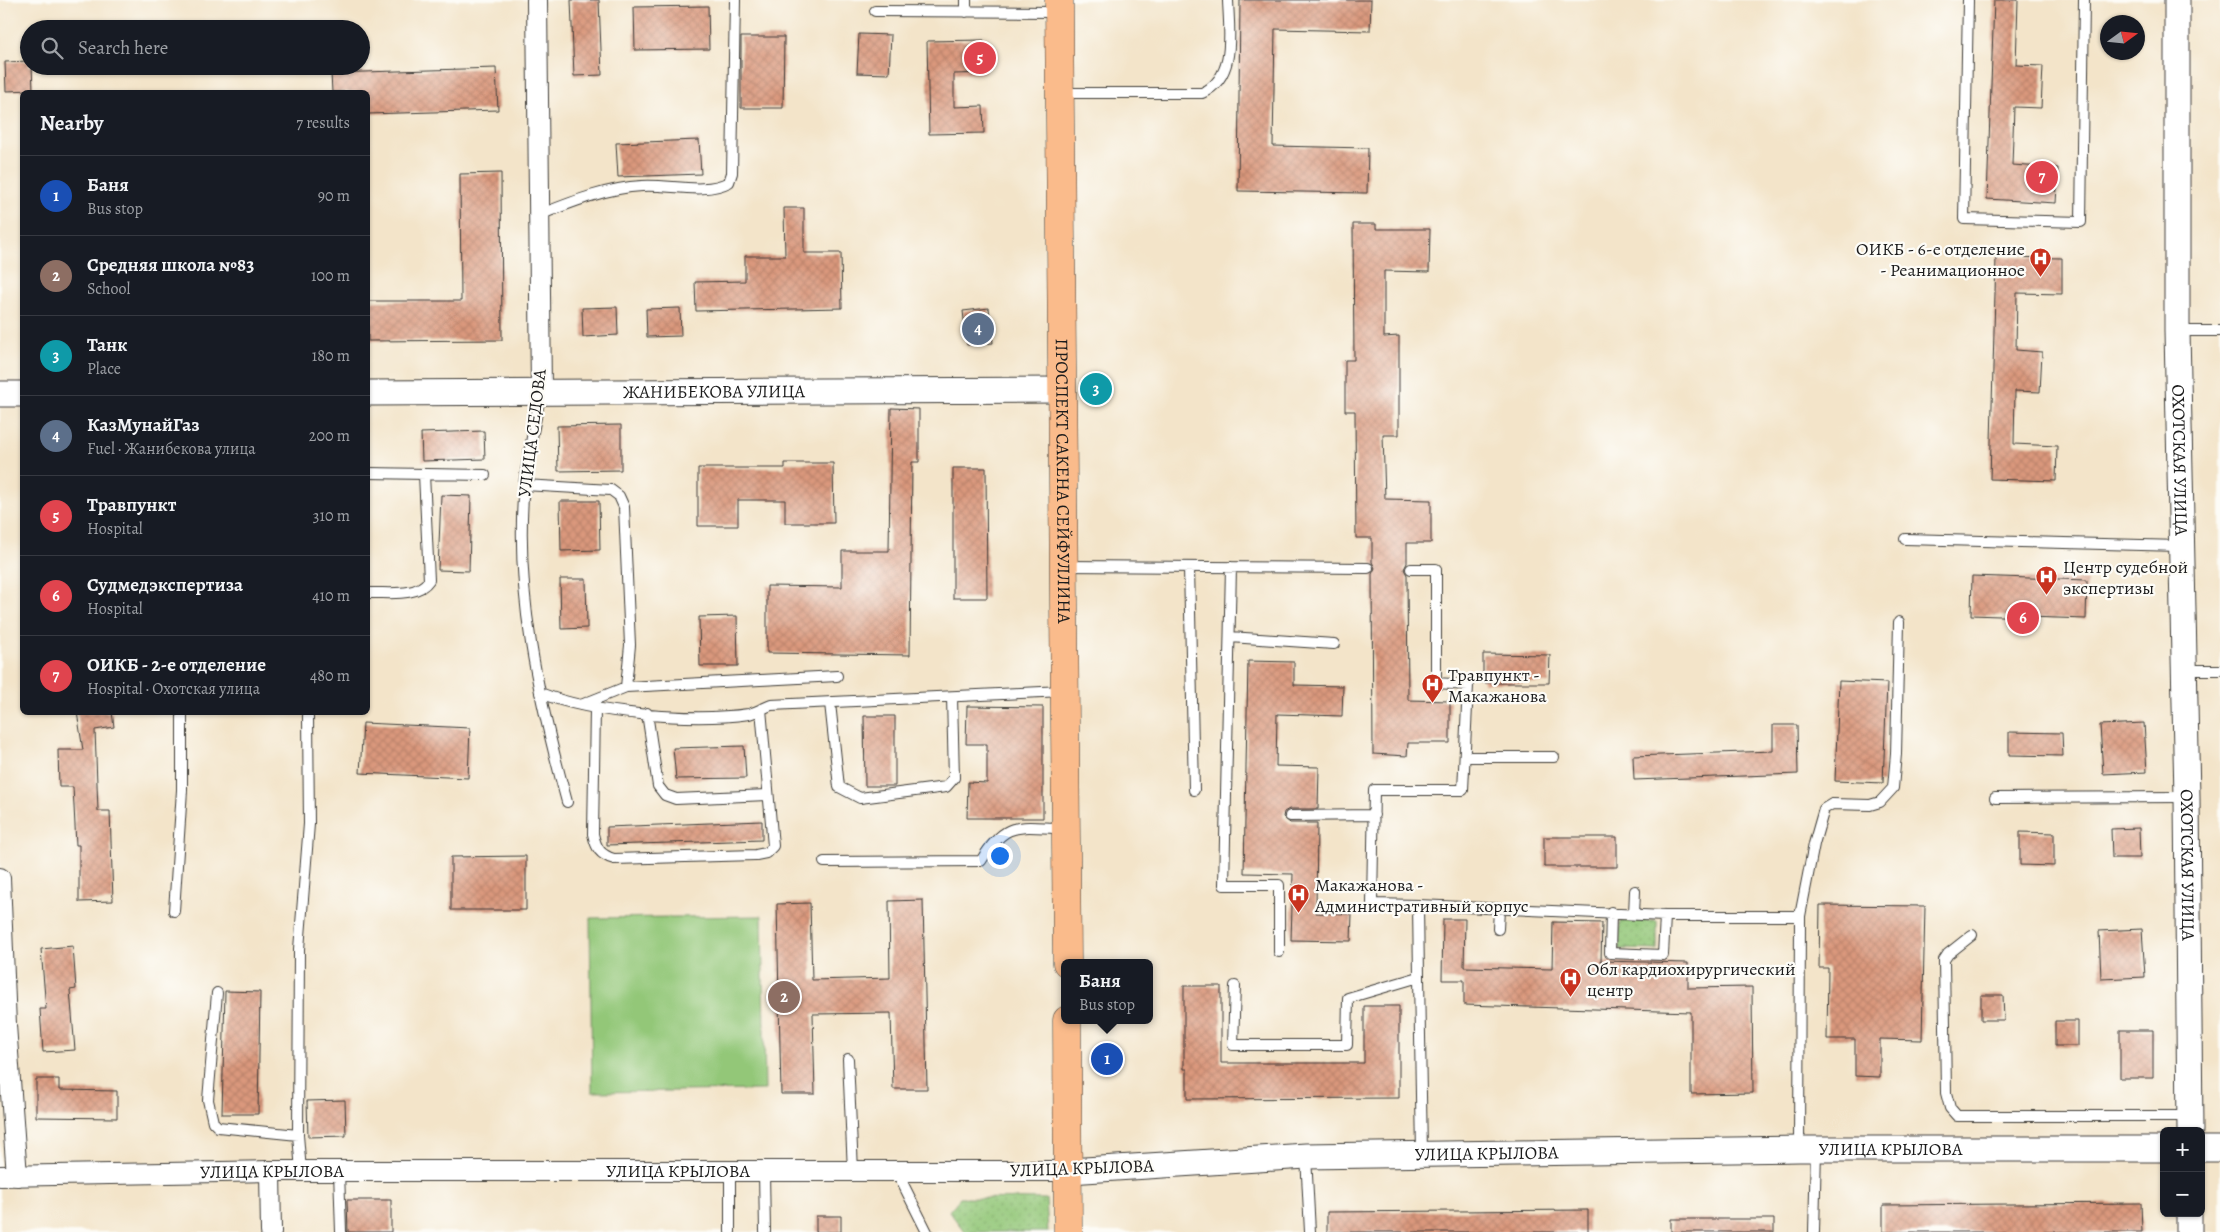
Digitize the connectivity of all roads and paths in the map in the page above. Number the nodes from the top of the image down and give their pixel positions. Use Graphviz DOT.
graph roads {
  1 [pos="536,0"];
  2 [pos="734,0"];
  3 [pos="966,0"];
  4 [pos="1228,0"];
  5 [pos="1968,0"];
  6 [pos="2084,0"];
  7 [pos="2177,0"];
  8 [pos="1059,6"];
  9 [pos="875,11"];
  10 [pos="966,12"];
  11 [pos="1060,93"];
  12 [pos="539,215"];
  13 [pos="2177,331"];
  14 [pos="2220,331"];
  15 [pos="1061,390"];
  16 [pos="541,392"];
  17 [pos="370,393"];
  18 [pos="0,394"];
  19 [pos="20,394"];
  20 [pos="370,473"];
  21 [pos="424,474"];
  22 [pos="485,475"];
  23 [pos="524,485"];
  24 [pos="1905,539"];
  25 [pos="2180,546"];
  26 [pos="1063,566"];
  27 [pos="1189,567"];
  28 [pos="1231,567"];
  29 [pos="1368,568"];
  30 [pos="1411,568"];
  31 [pos="370,593"];
  32 [pos="1899,622"];
  33 [pos="1230,637"];
  34 [pos="1334,644"];
  35 [pos="2183,670"];
  36 [pos="2220,670"];
  37 [pos="837,676"];
  38 [pos="626,687"];
  39 [pos="1064,691"];
  40 [pos="540,693"];
  41 [pos="952,696"];
  42 [pos="830,703"];
  43 [pos="580,705"];
  44 [pos="595,708"];
  45 [pos="761,709"];
  46 [pos="647,713"];
  47 [pos="182,715"];
  48 [pos="308,716"];
  49 [pos="1465,757"];
  50 [pos="1554,757"];
  51 [pos="1194,790"];
  52 [pos="767,795"];
  53 [pos="2187,797"];
  54 [pos="1995,798"];
  55 [pos="567,802"];
  56 [pos="1290,816"];
  57 [pos="1374,816"];
  58 [pos="1065,828"];
  59 [pos="824,862"];
  60 [pos="0,878"];
  61 [pos="1636,890"];
  62 [pos="1418,905"];
  63 [pos="1499,909"];
  64 [pos="174,911"];
  65 [pos="1610,912"];
  66 [pos="1634,914"];
  67 [pos="1665,916"];
  68 [pos="1800,916"];
  69 [pos="1498,928"];
  70 [pos="1972,935"];
  71 [pos="1278,952"];
  72 [pos="1067,959"];
  73 [pos="2,970"];
  74 [pos="1419,977"];
  75 [pos="1235,986"];
  76 [pos="217,992"];
  77 [pos="1067,1024"];
  78 [pos="848,1060"];
  79 [pos="2190,1123"];
  80 [pos="298,1135"];
  81 [pos="1807,1149"];
  82 [pos="2160,1149"];
  83 [pos="2205,1149"];
  84 [pos="2220,1149"];
  85 [pos="1422,1154"];
  86 [pos="1306,1156"];
  87 [pos="301,1170"];
  88 [pos="730,1170"];
  89 [pos="853,1170"];
  90 [pos="896,1170"];
  91 [pos="1069,1170"];
  92 [pos="270,1171"];
  93 [pos="339,1171"];
  94 [pos="764,1171"];
  95 [pos="8,1176"];
  96 [pos="2189,1217"];
  97 [pos="271,1232"];
  98 [pos="341,1232"];
  99 [pos="730,1232"];
  100 [pos="765,1232"];
  101 [pos="927,1232"];
  102 [pos="1068,1232"];
  103 [pos="1310,1232"];
  104 [pos="1814,1232"];
  105 [pos="2189,1232"];
  1 -- 12 [label="street, УЛИЦА СЕДОВА"];
  2 -- 12 [label="lane"];
  3 -- 10 [label="lane"];
  4 -- 11 [label="lane"];
  5 -- 6 [label="lane"];
  7 -- 13 [label="street, ОХОТСКАЯ УЛИЦА"];
  8 -- 10 [label="lane"];
  8 -- 11 [label="main road, ПРОСПЕКТ САКЕНА СЕЙФУЛЛИНА"];
  9 -- 10 [label="lane"];
  11 -- 15 [label="main road, ПРОСПЕКТ САКЕНА СЕЙФУЛЛИНА"];
  12 -- 16 [label="street, УЛИЦА СЕДОВА"];
  13 -- 14 [label="lane"];
  13 -- 25 [label="street, ОХОТСКАЯ УЛИЦА"];
  15 -- 16 [label="street, ЖАНИБЕКОВА УЛИЦА"];
  15 -- 26 [label="main road, ПРОСПЕКТ САКЕНА СЕЙФУЛЛИНА"];
  16 -- 17 [label="street, ЖАНИБЕКОВА УЛИЦА"];
  16 -- 23 [label="lane, УЛИЦА СЕДОВА"];
  18 -- 19 [label="street"];
  20 -- 21 [label="lane"];
  21 -- 22 [label="lane"];
  21 -- 31 [label="lane"];
  23 -- 38 [label="lane"];
  23 -- 40 [label="lane, УЛИЦА СЕДОВА"];
  24 -- 25 [label="lane"];
  25 -- 35 [label="street, ОХОТСКАЯ УЛИЦА"];
  26 -- 27 [label="lane"];
  26 -- 39 [label="main road, ПРОСПЕКТ САКЕНА СЕЙФУЛЛИНА"];
  27 -- 28 [label="lane"];
  27 -- 51 [label="lane"];
  28 -- 29 [label="lane"];
  28 -- 33 [label="lane"];
  30 -- 49 [label="lane"];
  32 -- 68 [label="lane"];
  33 -- 34 [label="lane"];
  33 -- 71 [label="lane"];
  35 -- 36 [label="lane"];
  35 -- 53 [label="street, ОХОТСКАЯ УЛИЦА"];
  37 -- 38 [label="lane"];
  38 -- 43 [label="lane"];
  39 -- 41 [label="lane"];
  39 -- 58 [label="main road, ПРОСПЕКТ САКЕНА СЕЙФУЛЛИНА"];
  40 -- 43 [label="lane"];
  40 -- 55 [label="lane, УЛИЦА СЕДОВА"];
  41 -- 42 [label="lane"];
  41 -- 42 [label="lane"];
  42 -- 45 [label="lane"];
  43 -- 44 [label="lane"];
  44 -- 46 [label="lane"];
  44 -- 52 [label="lane"];
  45 -- 46 [label="lane"];
  45 -- 52 [label="lane"];
  46 -- 52 [label="lane"];
  47 -- 64 [label="lane"];
  48 -- 80 [label="lane"];
  49 -- 50 [label="lane"];
  49 -- 57 [label="lane"];
  53 -- 54 [label="lane"];
  53 -- 79 [label="street, ОХОТСКАЯ УЛИЦА"];
  56 -- 57 [label="lane"];
  57 -- 62 [label="lane"];
  58 -- 59 [label="lane"];
  58 -- 72 [label="main road, ПРОСПЕКТ САКЕНА СЕЙФУЛЛИНА"];
  60 -- 73 [label="street"];
  61 -- 66 [label="lane"];
  62 -- 63 [label="lane"];
  62 -- 74 [label="lane"];
  63 -- 65 [label="lane"];
  63 -- 69 [label="lane"];
  65 -- 66 [label="lane"];
  65 -- 67 [label="lane"];
  66 -- 67 [label="lane"];
  67 -- 68 [label="lane"];
  68 -- 81 [label="lane"];
  70 -- 79 [label="lane"];
  73 -- 95 [label="street"];
  74 -- 75 [label="lane"];
  74 -- 85 [label="lane"];
  76 -- 80 [label="lane"];
  77 -- 91 [label="main road"];
  78 -- 89 [label="lane"];
  80 -- 87 [label="lane"];
  81 -- 82 [label="street, УЛИЦА КРЫЛОВА"];
  81 -- 85 [label="street, УЛИЦА КРЫЛОВА"];
  81 -- 104 [label="lane"];
  83 -- 84 [label="street"];
  85 -- 86 [label="street, УЛИЦА КРЫЛОВА"];
  86 -- 91 [label="street, УЛИЦА КРЫЛОВА"];
  86 -- 103 [label="lane"];
  87 -- 92 [label="street, УЛИЦА КРЫЛОВА"];
  87 -- 93 [label="street, УЛИЦА КРЫЛОВА"];
  88 -- 93 [label="street, УЛИЦА КРЫЛОВА"];
  88 -- 94 [label="street, УЛИЦА КРЫЛОВА"];
  88 -- 99 [label="lane"];
  89 -- 90 [label="street, УЛИЦА КРЫЛОВА"];
  89 -- 94 [label="street, УЛИЦА КРЫЛОВА"];
  90 -- 91 [label="street, УЛИЦА КРЫЛОВА"];
  90 -- 101 [label="lane"];
  91 -- 102 [label="main road"];
  92 -- 95 [label="street, УЛИЦА КРЫЛОВА"];
  92 -- 97 [label="street"];
  93 -- 98 [label="lane"];
  94 -- 100 [label="lane"];
  96 -- 105 [label="street"];
}
